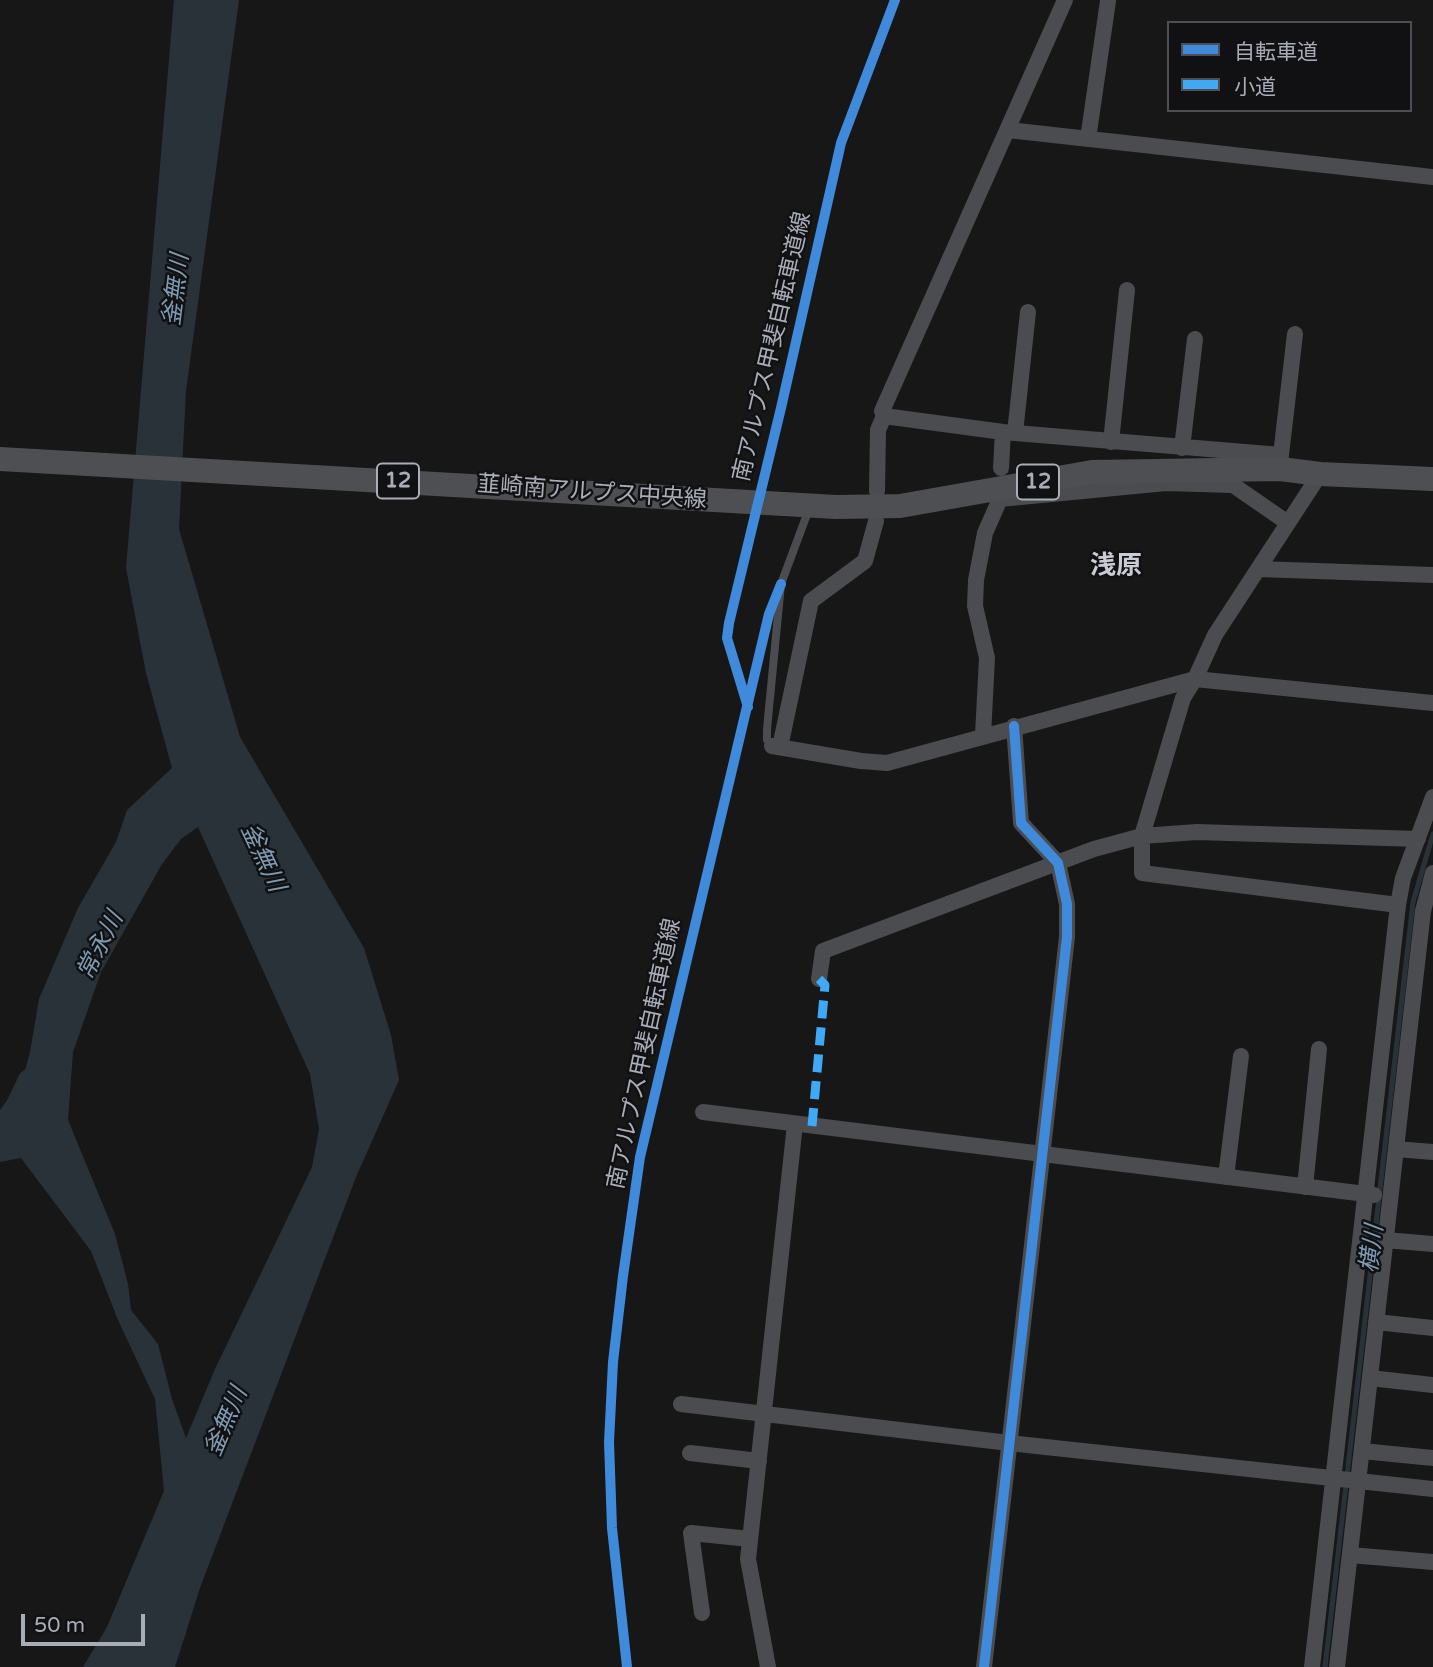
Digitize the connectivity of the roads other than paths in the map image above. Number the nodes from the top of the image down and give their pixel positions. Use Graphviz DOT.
graph roads {
  1 [pos="1065,0"];
  2 [pos="1108,1"];
  3 [pos="1008,130"];
  4 [pos="1088,139"];
  5 [pos="1433,177"];
  6 [pos="1127,290"];
  7 [pos="1028,312"];
  8 [pos="1295,334"];
  9 [pos="1195,339"];
  10 [pos="884,416"];
  11 [pos="1009,432"];
  12 [pos="1111,442"];
  13 [pos="1182,448"];
  14 [pos="0,459"];
  15 [pos="1280,462"];
  16 [pos="1002,468"];
  17 [pos="1320,474"];
  18 [pos="1433,479"];
  19 [pos="877,491"];
  20 [pos="803,506"];
  21 [pos="876,521"];
  22 [pos="1288,523"];
  23 [pos="1258,569"];
  24 [pos="1433,575"];
  25 [pos="1195,679"];
  26 [pos="1433,703"];
  27 [pos="1014,726"];
  28 [pos="983,735"];
  29 [pos="776,747"];
  30 [pos="1433,797"];
  31 [pos="1142,836"];
  32 [pos="1418,839"];
  33 [pos="1058,863"];
  34 [pos="1433,873"];
  35 [pos="1398,905"];
  36 [pos="819,979"];
  37 [pos="1319,1049"];
  38 [pos="1241,1056"];
  39 [pos="703,1112"];
  40 [pos="795,1124"];
  41 [pos="1396,1149"];
  42 [pos="1433,1152"];
  43 [pos="1043,1154"];
  44 [pos="1226,1177"];
  45 [pos="1305,1187"];
  46 [pos="1366,1194"];
  47 [pos="1390,1197"];
  48 [pos="1385,1240"];
  49 [pos="1433,1244"];
  50 [pos="1376,1322"];
  51 [pos="1433,1328"];
  52 [pos="1370,1378"];
  53 [pos="1433,1385"];
  54 [pos="681,1404"];
  55 [pos="764,1414"];
  56 [pos="1009,1443"];
  57 [pos="1362,1451"];
  58 [pos="690,1453"];
  59 [pos="1433,1458"];
  60 [pos="759,1461"];
  61 [pos="1334,1479"];
  62 [pos="1358,1482"];
  63 [pos="1433,1489"];
  64 [pos="750,1539"];
  65 [pos="1350,1555"];
  66 [pos="1433,1562"];
  67 [pos="702,1614"];
  68 [pos="768,1667"];
  69 [pos="984,1667"];
  70 [pos="1312,1667"];
  71 [pos="1337,1667"];
  1 -- 3 [label="street"];
  2 -- 4 [label="street"];
  3 -- 4 [label="street"];
  3 -- 10 [label="street"];
  4 -- 5 [label="street"];
  6 -- 12 [label="street"];
  7 -- 11 [label="street"];
  8 -- 15 [label="street"];
  9 -- 13 [label="street"];
  10 -- 11 [label="street"];
  10 -- 19 [label="street"];
  11 -- 12 [label="street"];
  11 -- 16 [label="street"];
  12 -- 13 [label="street"];
  13 -- 15 [label="street"];
  14 -- 20 [label="main road, 韮崎南アルプス中央線 / 12"];
  15 -- 17 [label="main road, 韮崎南アルプス中央線 / 12"];
  15 -- 20 [label="main road, 韮崎南アルプス中央線 / 12"];
  17 -- 18 [label="main road, 韮崎南アルプス中央線 / 12"];
  17 -- 22 [label="street"];
  20 -- 29 [label="lane"];
  21 -- 29 [label="street"];
  22 -- 23 [label="street"];
  22 -- 28 [label="street"];
  23 -- 24 [label="street"];
  23 -- 25 [label="street"];
  25 -- 26 [label="street"];
  25 -- 27 [label="street"];
  25 -- 31 [label="street"];
  27 -- 28 [label="street"];
  27 -- 33 [label="street"];
  28 -- 29 [label="street"];
  30 -- 32 [label="street"];
  31 -- 32 [label="street"];
  31 -- 33 [label="street"];
  31 -- 35 [label="street"];
  32 -- 35 [label="street"];
  33 -- 36 [label="street"];
  33 -- 43 [label="street"];
  34 -- 41 [label="street"];
  35 -- 46 [label="street"];
  37 -- 45 [label="street"];
  38 -- 44 [label="street"];
  39 -- 40 [label="street"];
  40 -- 43 [label="street"];
  40 -- 55 [label="street"];
  41 -- 42 [label="street"];
  41 -- 47 [label="street"];
  43 -- 44 [label="street"];
  43 -- 56 [label="street"];
  44 -- 45 [label="street"];
  45 -- 46 [label="street"];
  46 -- 47 [label="street"];
  46 -- 61 [label="street"];
  47 -- 48 [label="street"];
  48 -- 49 [label="street"];
  48 -- 50 [label="street"];
  50 -- 51 [label="street"];
  50 -- 52 [label="street"];
  52 -- 53 [label="street"];
  52 -- 57 [label="street"];
  54 -- 55 [label="street"];
  55 -- 56 [label="street"];
  55 -- 60 [label="street"];
  56 -- 61 [label="street"];
  56 -- 69 [label="street"];
  57 -- 59 [label="street"];
  57 -- 62 [label="street"];
  58 -- 60 [label="street"];
  60 -- 64 [label="street"];
  61 -- 62 [label="street"];
  61 -- 70 [label="street"];
  62 -- 63 [label="street"];
  62 -- 65 [label="street"];
  64 -- 67 [label="street"];
  64 -- 68 [label="street"];
  65 -- 66 [label="street"];
  65 -- 71 [label="street"];
}
